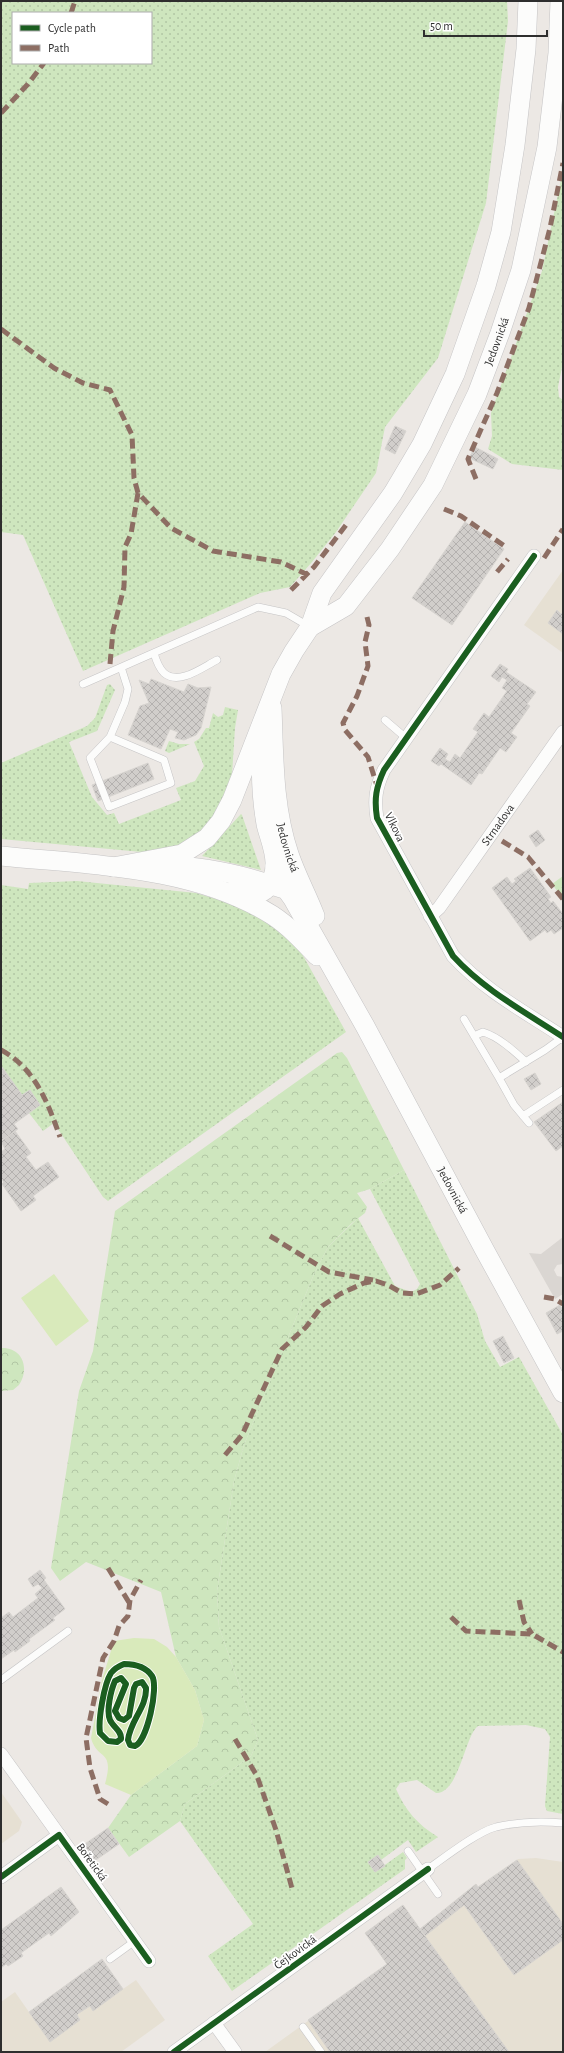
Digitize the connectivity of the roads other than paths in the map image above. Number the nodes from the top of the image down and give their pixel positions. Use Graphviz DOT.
graph roads {
  1 [pos="528,1"];
  2 [pos="560,1"];
  3 [pos="534,556"];
  4 [pos="310,627"];
  5 [pos="154,653"];
  6 [pos="218,660"];
  7 [pos="121,667"];
  8 [pos="83,684"];
  9 [pos="272,699"];
  10 [pos="385,720"];
  11 [pos="563,732"];
  12 [pos="110,737"];
  13 [pos="406,738"];
  14 [pos="1,856"];
  15 [pos="275,866"];
  16 [pos="113,867"];
  17 [pos="270,884"];
  18 [pos="221,890"];
  19 [pos="289,893"];
  20 [pos="430,916"];
  21 [pos="343,988"];
  22 [pos="464,1019"];
  23 [pos="474,1036"];
  24 [pos="563,1037"];
  25 [pos="526,1062"];
  26 [pos="499,1078"];
  27 [pos="563,1090"];
  28 [pos="523,1116"];
  29 [pos="529,1123"];
  30 [pos="563,1393"];
  31 [pos="68,1631"];
  32 [pos="1,1680"];
  33 [pos="1,1754"];
  34 [pos="563,1823"];
  35 [pos="59,1835"];
  36 [pos="408,1851"];
  37 [pos="426,1871"];
  38 [pos="1,1877"];
  39 [pos="438,1894"];
  40 [pos="135,1941"];
  41 [pos="110,1959"];
  42 [pos="149,1961"];
  43 [pos="214,2023"];
  44 [pos="303,2027"];
  45 [pos="174,2052"];
  46 [pos="235,2052"];
  47 [pos="321,2052"];
  1 -- 4 [label="main road, Jedovnická"];
  2 -- 4 [label="main road, Jedovnická"];
  3 -- 13 [label="street, Vlkova"];
  4 -- 5 [label="lane"];
  4 -- 9 [label="main road, Jedovnická"];
  5 -- 6 [label="lane"];
  5 -- 7 [label="lane"];
  7 -- 8 [label="lane"];
  7 -- 12 [label="lane"];
  9 -- 15 [label="main road, Jedovnická"];
  9 -- 16 [label="main road, Jedovnická"];
  9 -- 21 [label="main road, Jedovnická"];
  10 -- 13 [label="lane"];
  11 -- 20 [label="street, Strnadova"];
  12 -- 12 [label="lane"];
  13 -- 20 [label="street, Vlkova"];
  14 -- 16 [label="main road"];
  15 -- 17 [label="main road, Jedovnická"];
  15 -- 19 [label="main road, Jedovnická"];
  16 -- 17 [label="main road"];
  16 -- 18 [label="main road"];
  17 -- 18 [label="main road"];
  17 -- 19 [label="main road"];
  18 -- 21 [label="main road"];
  19 -- 21 [label="main road, Jedovnická"];
  20 -- 24 [label="street, Vlkova"];
  21 -- 30 [label="main road, Jedovnická"];
  22 -- 23 [label="lane"];
  23 -- 25 [label="lane"];
  23 -- 26 [label="lane"];
  24 -- 25 [label="lane"];
  25 -- 26 [label="lane"];
  26 -- 28 [label="lane"];
  27 -- 28 [label="lane"];
  28 -- 29 [label="lane"];
  31 -- 32 [label="lane"];
  33 -- 35 [label="street, Bořetická"];
  34 -- 37 [label="lane"];
  35 -- 38 [label="street"];
  35 -- 40 [label="street, Bořetická"];
  36 -- 37 [label="lane"];
  37 -- 39 [label="lane"];
  37 -- 43 [label="street, Čejkovická"];
  40 -- 41 [label="lane"];
  40 -- 42 [label="street, Bořetická"];
  43 -- 45 [label="street, Čejkovická"];
  43 -- 46 [label="street"];
  44 -- 47 [label="lane"];
}
